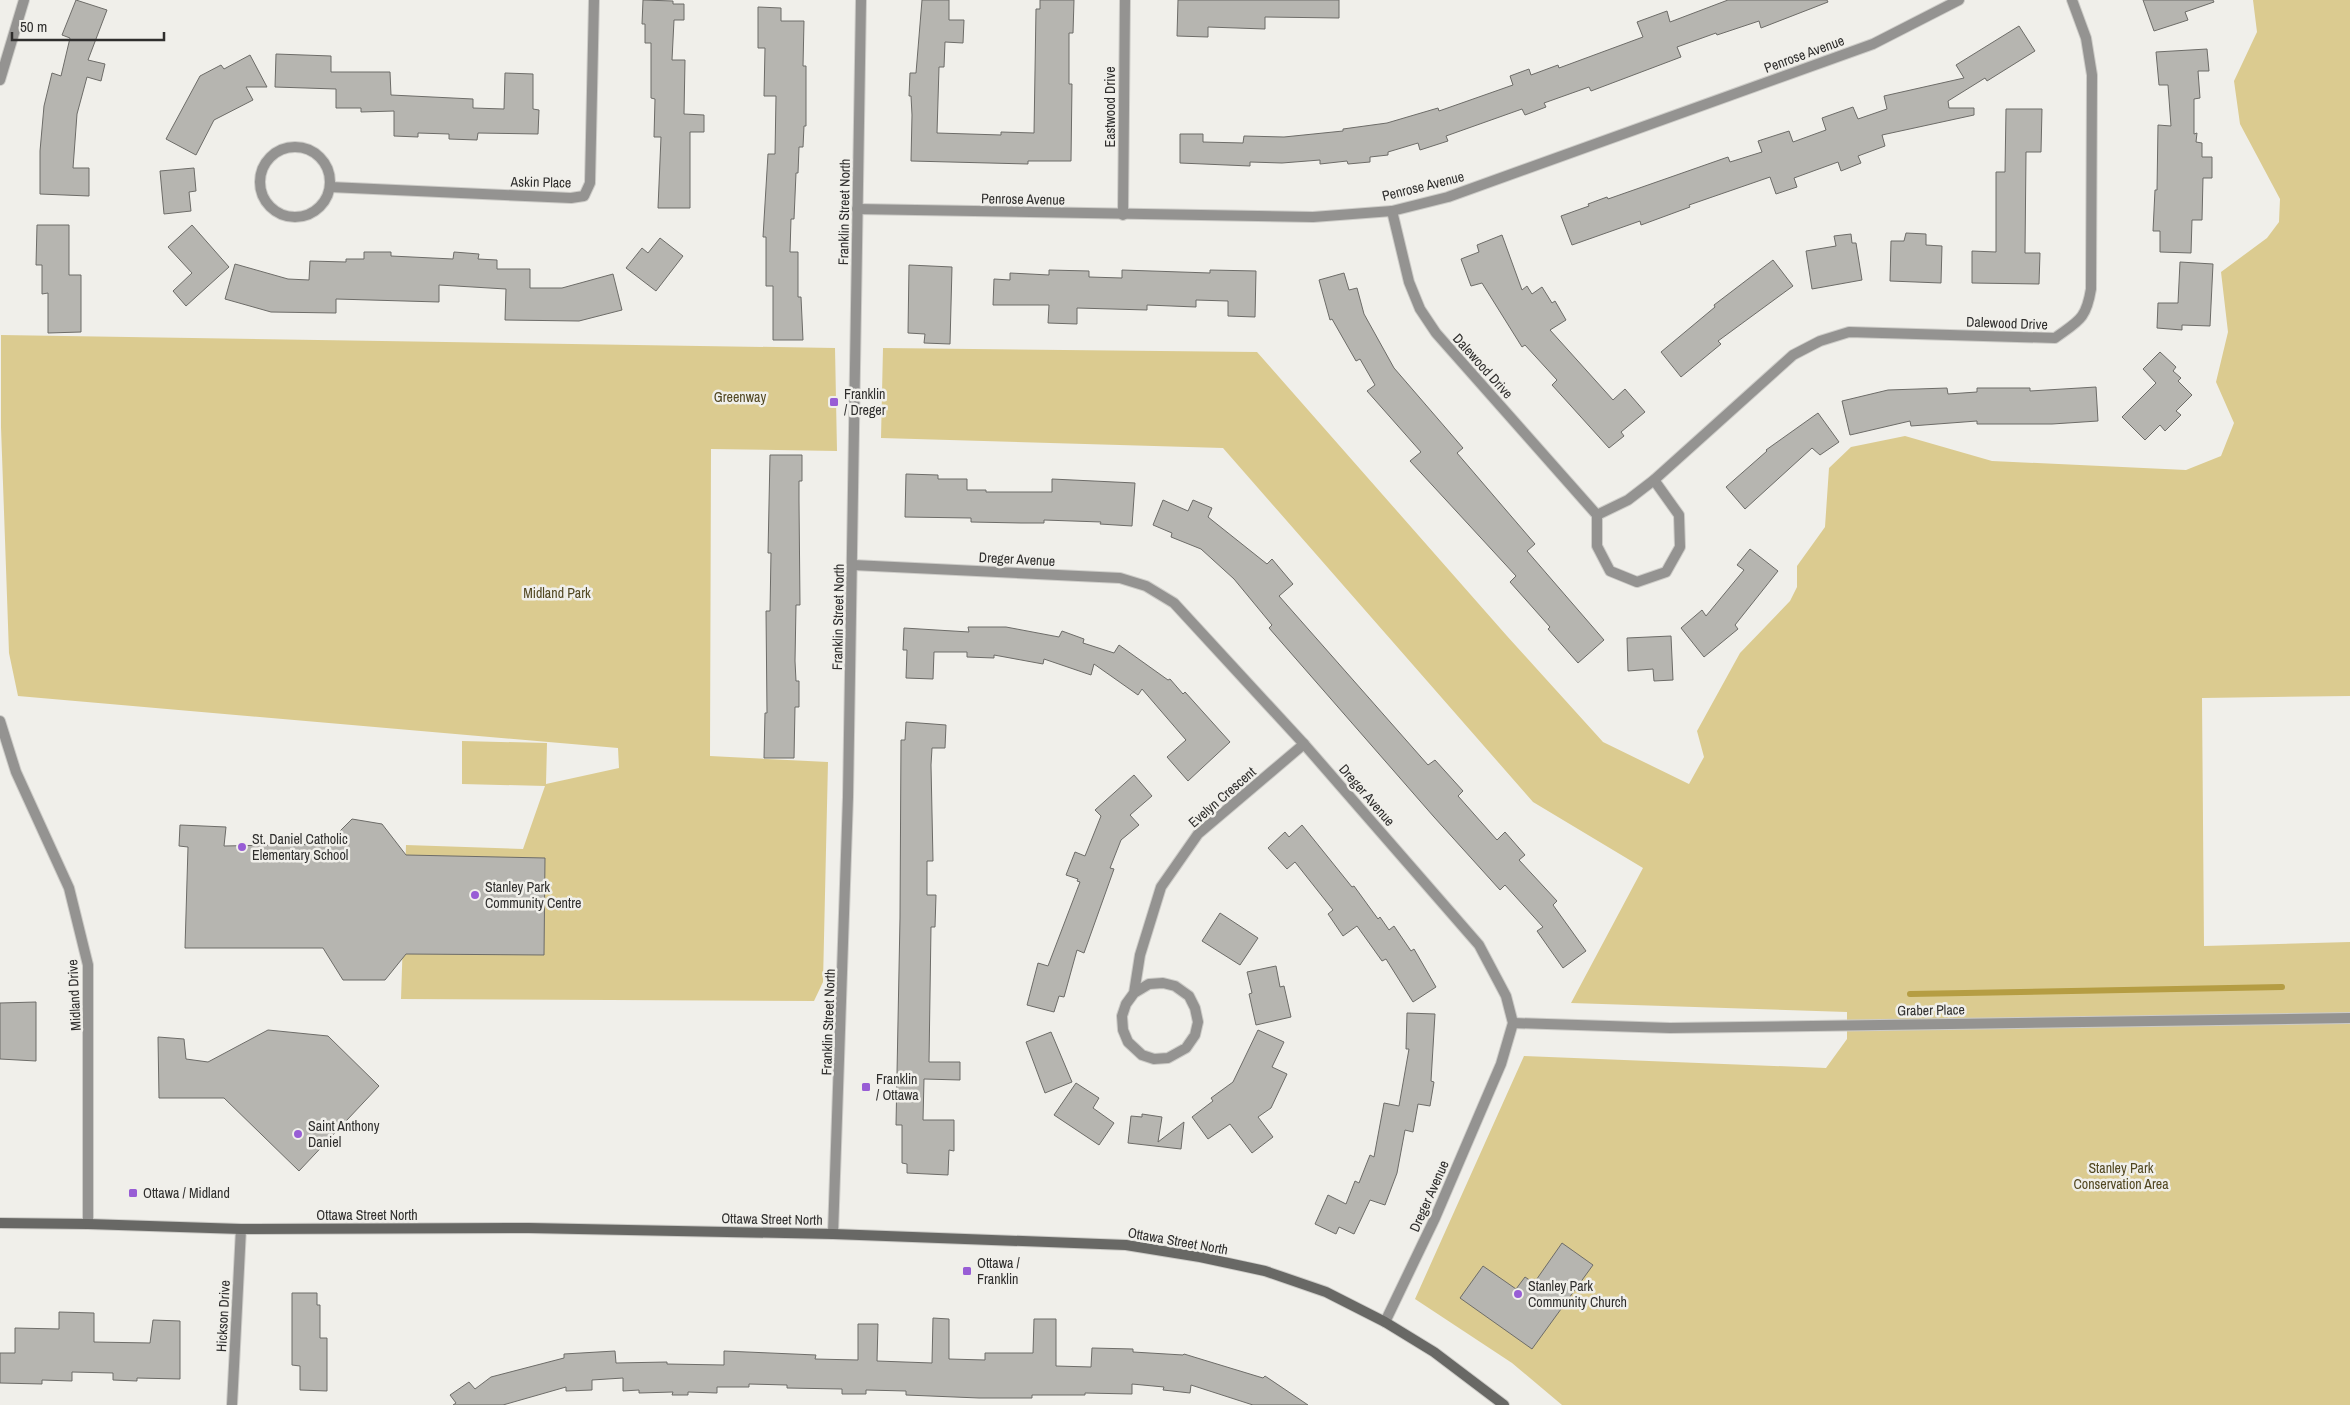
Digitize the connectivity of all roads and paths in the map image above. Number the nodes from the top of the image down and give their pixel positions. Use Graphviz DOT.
graph roads {
  1 [pos="24,0"];
  2 [pos="594,0"];
  3 [pos="861,0"];
  4 [pos="1125,0"];
  5 [pos="1960,0"];
  6 [pos="2072,0"];
  7 [pos="0,80"];
  8 [pos="330,187"];
  9 [pos="857,209"];
  10 [pos="1392,210"];
  11 [pos="1124,215"];
  12 [pos="1654,480"];
  13 [pos="1597,515"];
  14 [pos="853,565"];
  15 [pos="0,720"];
  16 [pos="1304,744"];
  17 [pos="1134,993"];
  18 [pos="2350,1018"];
  19 [pos="1513,1023"];
  20 [pos="0,1223"];
  21 [pos="88,1224"];
  22 [pos="241,1229"];
  23 [pos="833,1234"];
  24 [pos="1385,1322"];
  25 [pos="232,1405"];
  26 [pos="1504,1405"];
  1 -- 7 [label="street"];
  2 -- 8 [label="street, Askin Place"];
  3 -- 9 [label="street, Franklin Street North"];
  4 -- 11 [label="street, Eastwood Drive"];
  5 -- 10 [label="street, Penrose Avenue"];
  6 -- 12 [label="street, Dalewood Drive"];
  8 -- 8 [label="street"];
  9 -- 11 [label="street, Penrose Avenue"];
  9 -- 14 [label="street, Franklin Street North"];
  10 -- 11 [label="street, Penrose Avenue"];
  10 -- 13 [label="street, Dalewood Drive"];
  12 -- 13 [label="street, Dalewood Drive"];
  12 -- 13 [label="street"];
  14 -- 16 [label="street, Dreger Avenue"];
  14 -- 23 [label="street, Franklin Street North"];
  15 -- 21 [label="street, Midland Drive"];
  16 -- 17 [label="street, Evelyn Crescent"];
  16 -- 19 [label="street, Dreger Avenue"];
  17 -- 17 [label="street, Evelyn Crescent"];
  18 -- 19 [label="street, Graber Place"];
  19 -- 24 [label="street, Dreger Avenue"];
  20 -- 21 [label="main road, Ottawa Street North"];
  21 -- 22 [label="main road, Ottawa Street North"];
  22 -- 23 [label="main road, Ottawa Street North"];
  22 -- 25 [label="street, Hickson Drive"];
  23 -- 24 [label="main road, Ottawa Street North"];
  24 -- 26 [label="main road, Ottawa Street North"];
}
